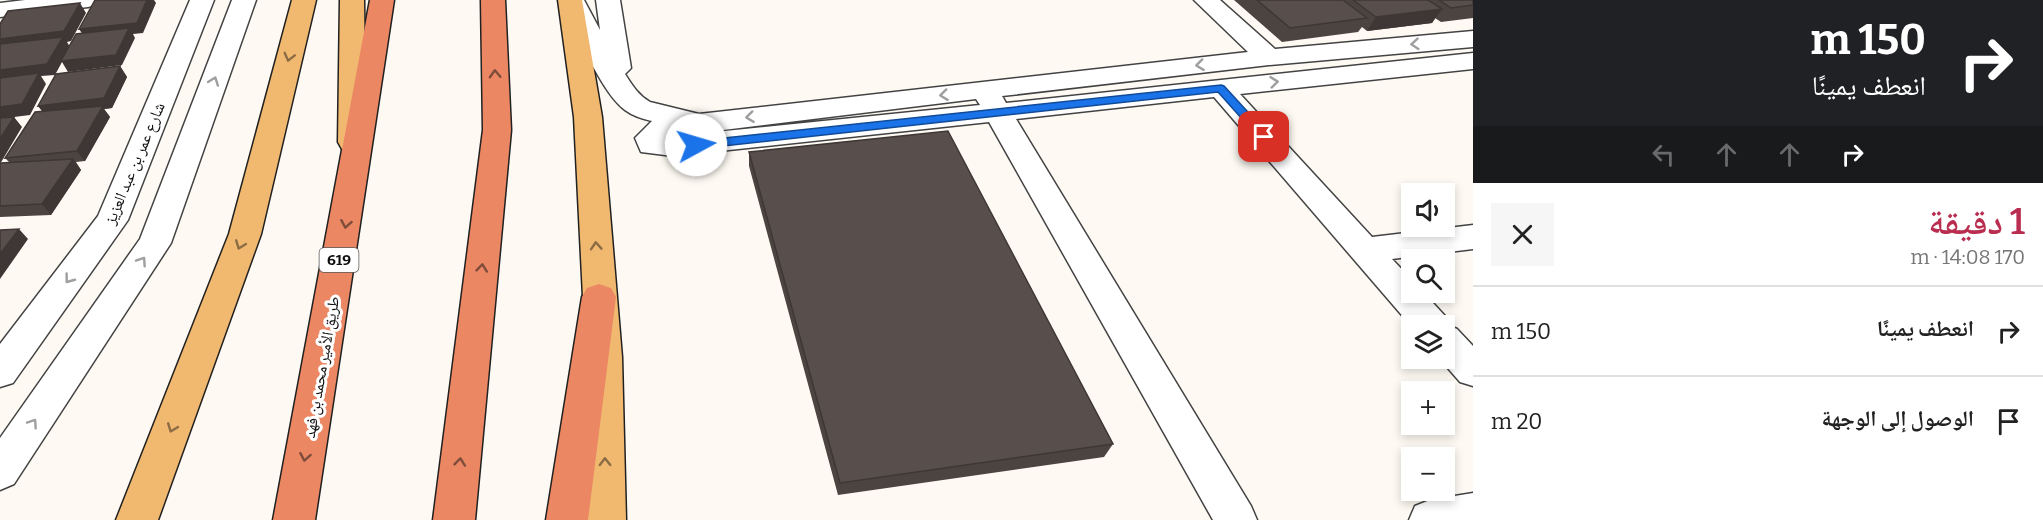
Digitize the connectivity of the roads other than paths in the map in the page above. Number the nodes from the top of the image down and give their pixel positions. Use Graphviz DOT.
graph roads {
  1 [pos="87,0"];
  2 [pos="202,0"];
  3 [pos="244,0"];
  4 [pos="303,0"];
  5 [pos="352,0"];
  6 [pos="382,0"];
  7 [pos="493,0"];
  8 [pos="571,0"];
  9 [pos="608,0"];
  10 [pos="1206,0"];
  11 [pos="0,9"];
  12 [pos="1473,39"];
  13 [pos="1269,57"];
  14 [pos="1473,61"];
  15 [pos="621,87"];
  16 [pos="1221,88"];
  17 [pos="991,101"];
  18 [pos="711,121"];
  19 [pos="352,190"];
  20 [pos="1473,237"];
  21 [pos="1365,250"];
  22 [pos="600,297"];
  23 [pos="1422,315"];
  24 [pos="1455,351"];
  25 [pos="1473,371"];
  26 [pos="0,372"];
  27 [pos="0,471"];
  28 [pos="1473,513"];
  29 [pos="137,520"];
  30 [pos="294,520"];
  31 [pos="454,520"];
  32 [pos="567,520"];
  33 [pos="605,520"];
  34 [pos="1236,520"];
  35 [pos="1430,520"];
  1 -- 11 [label="street"];
  2 -- 26 [label="street, شارع عمر بن عبد العزيز, one-way"];
  27 -- 3 [label="street, one-way"];
  4 -- 29 [label="main road, one-way"];
  5 -- 19 [label="main road"];
  6 -- 19 [label="highway, طريق الأمير محمد بن فهد / 619"];
  31 -- 7 [label="highway, one-way"];
  8 -- 15 [label="street"];
  22 -- 8 [label="main road, one-way"];
  9 -- 15 [label="street"];
  10 -- 13 [label="street"];
  12 -- 13 [label="street, one-way"];
  13 -- 17 [label="street, one-way"];
  16 -- 14 [label="street, one-way"];
  15 -- 18 [label="street"];
  16 -- 17 [label="street"];
  16 -- 21 [label="street"];
  17 -- 18 [label="street, one-way"];
  17 -- 18 [label="street"];
  17 -- 34 [label="street"];
  19 -- 30 [label="highway, طريق الأمير محمد بن فهد / 619, one-way"];
  20 -- 21 [label="street"];
  21 -- 23 [label="street"];
  22 -- 32 [label="highway"];
  33 -- 22 [label="main road, one-way"];
  24 -- 25 [label="street"];
  28 -- 35 [label="street"];
}
